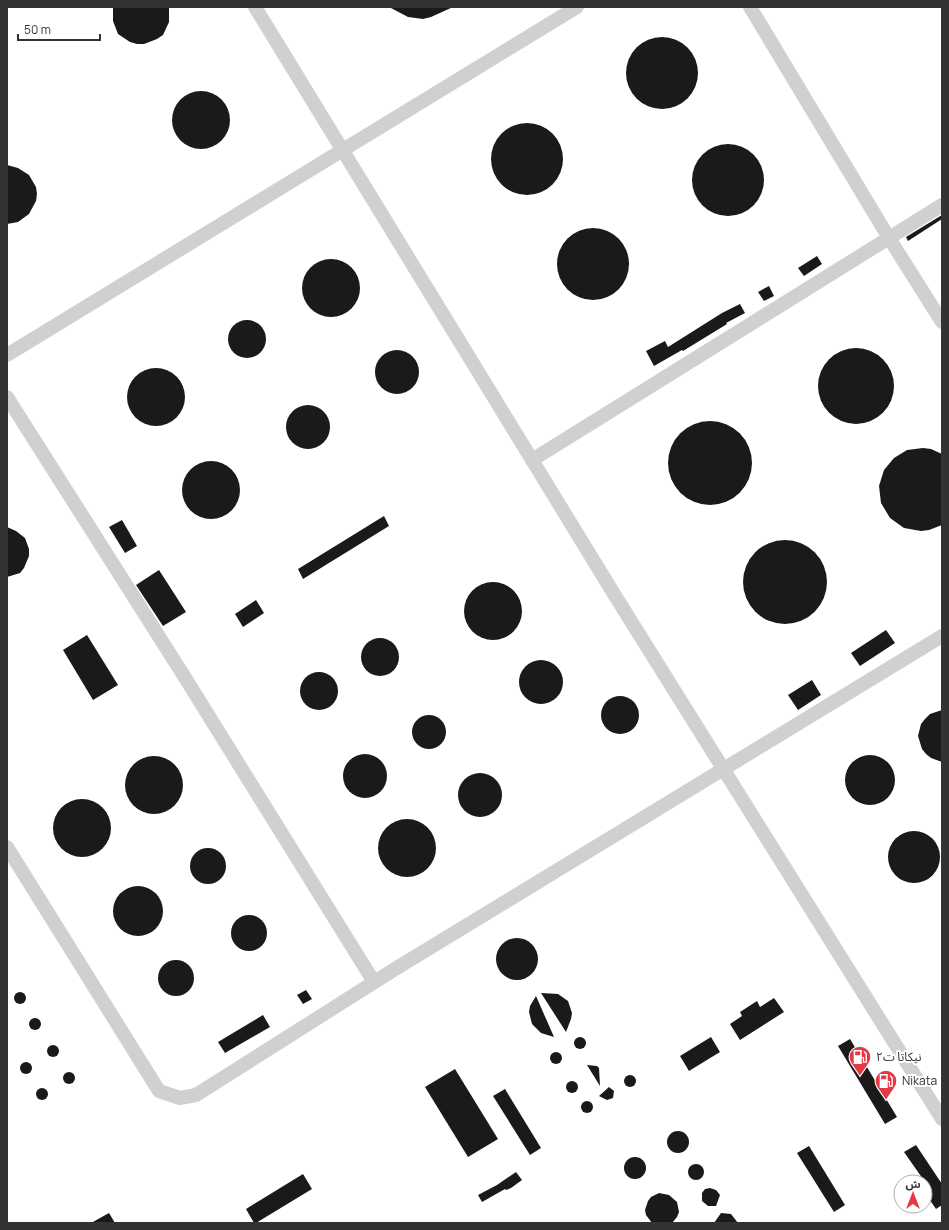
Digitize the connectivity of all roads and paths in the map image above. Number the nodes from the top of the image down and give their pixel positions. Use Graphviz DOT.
graph roads {
  1 [pos="255,7"];
  2 [pos="577,7"];
  3 [pos="750,7"];
  4 [pos="342,151"];
  5 [pos="942,205"];
  6 [pos="889,238"];
  7 [pos="942,322"];
  8 [pos="7,355"];
  9 [pos="7,397"];
  10 [pos="532,460"];
  11 [pos="942,636"];
  12 [pos="723,769"];
  13 [pos="7,847"];
  14 [pos="374,982"];
  15 [pos="942,1119"];
  1 -- 4 [label="lane"];
  2 -- 4 [label="lane"];
  3 -- 6 [label="lane"];
  4 -- 8 [label="lane"];
  4 -- 10 [label="lane"];
  5 -- 6 [label="lane"];
  6 -- 7 [label="lane"];
  6 -- 10 [label="lane"];
  9 -- 14 [label="lane"];
  10 -- 12 [label="lane"];
  11 -- 12 [label="lane"];
  12 -- 14 [label="lane"];
  12 -- 15 [label="lane"];
  13 -- 14 [label="lane"];
}
